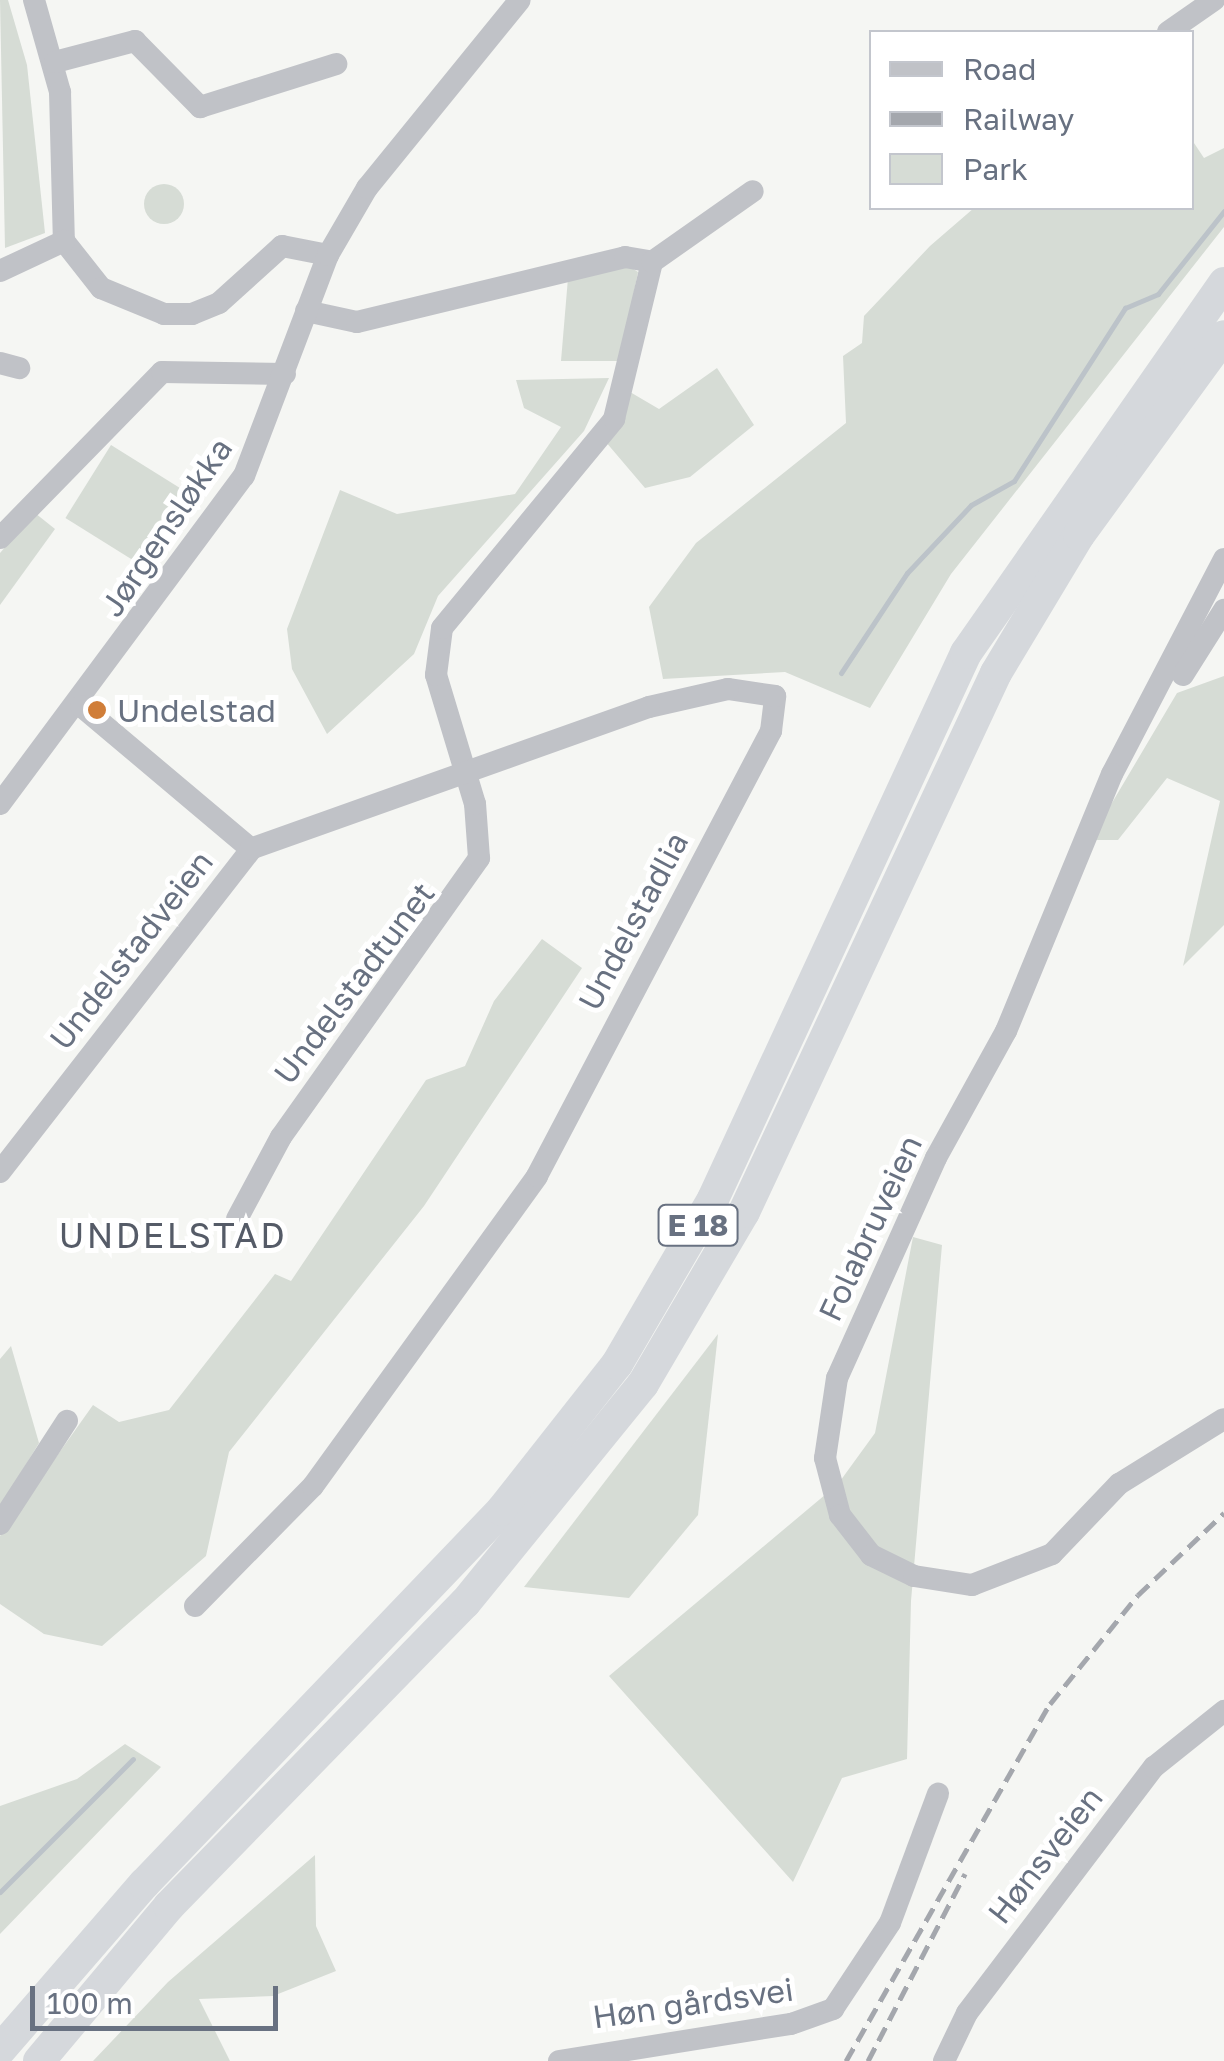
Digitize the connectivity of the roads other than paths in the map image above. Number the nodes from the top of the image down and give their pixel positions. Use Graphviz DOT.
graph roads {
  1 [pos="34,0"];
  2 [pos="520,0"];
  3 [pos="1214,0"];
  4 [pos="1171,30"];
  5 [pos="55,62"];
  6 [pos="336,64"];
  7 [pos="752,191"];
  8 [pos="64,241"];
  9 [pos="328,255"];
  10 [pos="652,262"];
  11 [pos="0,271"];
  12 [pos="1224,283"];
  13 [pos="306,311"];
  14 [pos="1224,340"];
  15 [pos="285,374"];
  16 [pos="0,538"];
  17 [pos="1224,559"];
  18 [pos="1224,610"];
  19 [pos="1183,675"];
  20 [pos="81,706"];
  21 [pos="467,774"];
  22 [pos="0,804"];
  23 [pos="251,849"];
  24 [pos="0,1172"];
  25 [pos="237,1219"];
  26 [pos="1224,1419"];
  27 [pos="67,1421"];
  28 [pos="0,1524"];
  29 [pos="195,1606"];
  30 [pos="1224,1711"];
  31 [pos="938,1794"];
  32 [pos="0,2050"];
  33 [pos="39,2061"];
  34 [pos="559,2061"];
  35 [pos="944,2061"];
  1 -- 5 [label="street"];
  2 -- 9 [label="street, Jørgensløkka"];
  3 -- 4 [label="street"];
  5 -- 6 [label="street"];
  5 -- 8 [label="street"];
  7 -- 10 [label="street"];
  8 -- 9 [label="street"];
  8 -- 11 [label="street"];
  9 -- 13 [label="street, Jørgensløkka"];
  10 -- 13 [label="street"];
  10 -- 21 [label="street"];
  12 -- 32 [label="highway, E 18"];
  13 -- 15 [label="street, Jørgensløkka"];
  14 -- 33 [label="highway, E 18"];
  15 -- 16 [label="street"];
  15 -- 20 [label="street, Jørgensløkka"];
  17 -- 26 [label="street, Folabruveien"];
  18 -- 19 [label="street"];
  20 -- 22 [label="street, Jørgensløkka"];
  20 -- 23 [label="street, Undelstadveien"];
  21 -- 23 [label="street, Undelstadlia"];
  21 -- 25 [label="street, Undelstadtunet"];
  21 -- 29 [label="street, Undelstadlia"];
  23 -- 24 [label="street, Undelstadveien"];
  27 -- 28 [label="street"];
  30 -- 35 [label="street, Hønsveien"];
  31 -- 34 [label="street, Høn gårdsvei"];
}
